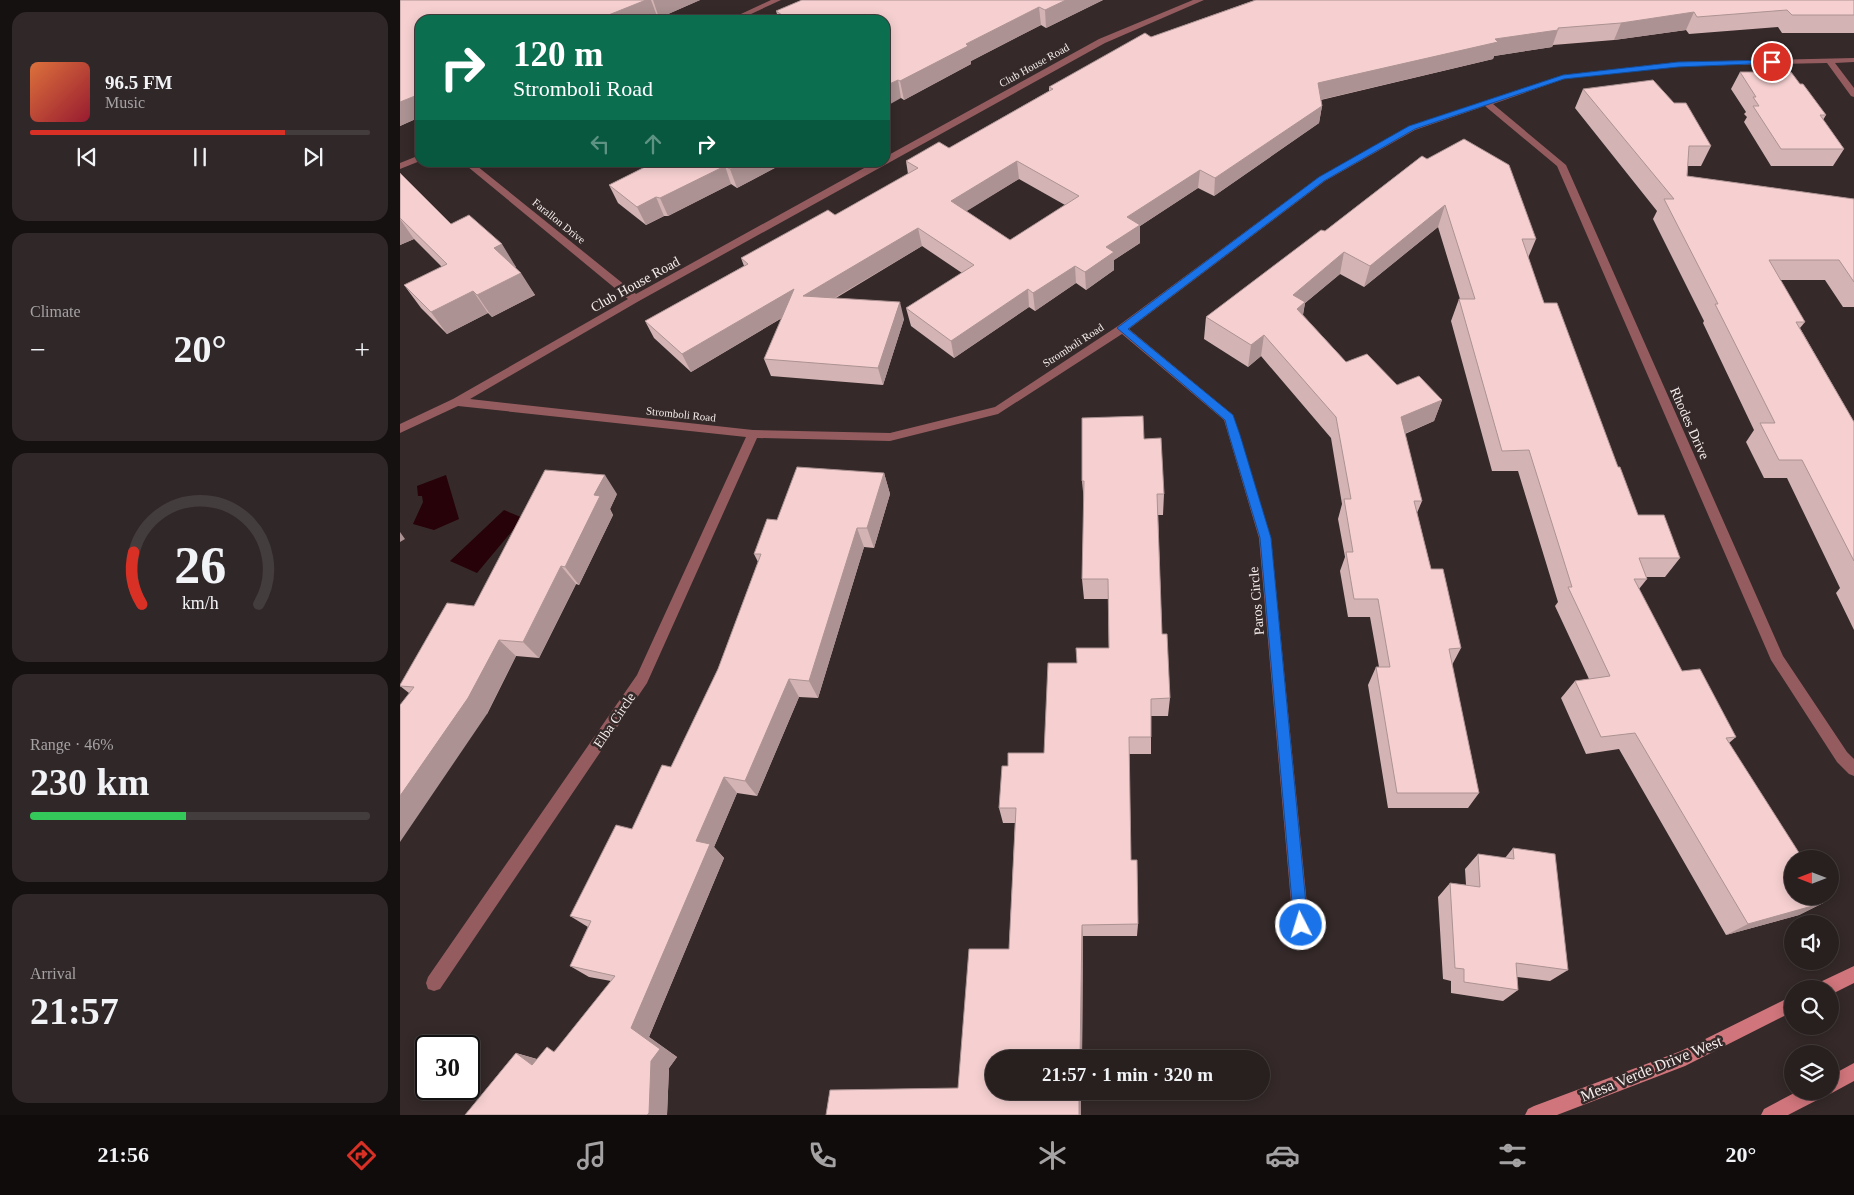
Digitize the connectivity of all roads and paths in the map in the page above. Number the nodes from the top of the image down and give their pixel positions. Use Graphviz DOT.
graph roads {
  1 [pos="777,0"];
  2 [pos="1200,0"];
  3 [pos="743,15"];
  4 [pos="1829,60"];
  5 [pos="1854,60"];
  6 [pos="1854,94"];
  7 [pos="1487,103"];
  8 [pos="890,159"];
  9 [pos="415,160"];
  10 [pos="400,166"];
  11 [pos="472,167"];
  12 [pos="875,167"];
  13 [pos="635,299"];
  14 [pos="1122,328"];
  15 [pos="457,402"];
  16 [pos="400,429"];
  17 [pos="753,434"];
  18 [pos="1854,769"];
  19 [pos="1301,925"];
  20 [pos="1854,974"];
  21 [pos="1839,982"];
  22 [pos="434,983"];
  23 [pos="1784,1008"];
  24 [pos="1854,1072"];
  25 [pos="1839,1080"];
  26 [pos="1799,1100"];
  27 [pos="1534,1115"];
  28 [pos="1770,1115"];
  1 -- 3 [label="street"];
  2 -- 8 [label="street, Club House Road"];
  4 -- 5 [label="street, Stromboli Road"];
  4 -- 6 [label="street"];
  4 -- 7 [label="street, Stromboli Road"];
  7 -- 14 [label="street, Stromboli Road"];
  7 -- 18 [label="street, Rhodes Drive"];
  9 -- 10 [label="street"];
  11 -- 13 [label="street, Farallon Drive"];
  12 -- 13 [label="street, Club House Road"];
  13 -- 15 [label="street, Club House Road"];
  14 -- 17 [label="street, Stromboli Road"];
  14 -- 19 [label="street, Paros Circle"];
  15 -- 16 [label="street, Club House Road"];
  15 -- 17 [label="street, Stromboli Road"];
  17 -- 22 [label="street, Elba Circle"];
  20 -- 21 [label="street"];
  23 -- 27 [label="street, Mesa Verde Drive West"];
  24 -- 25 [label="street"];
  26 -- 28 [label="street"];
}
